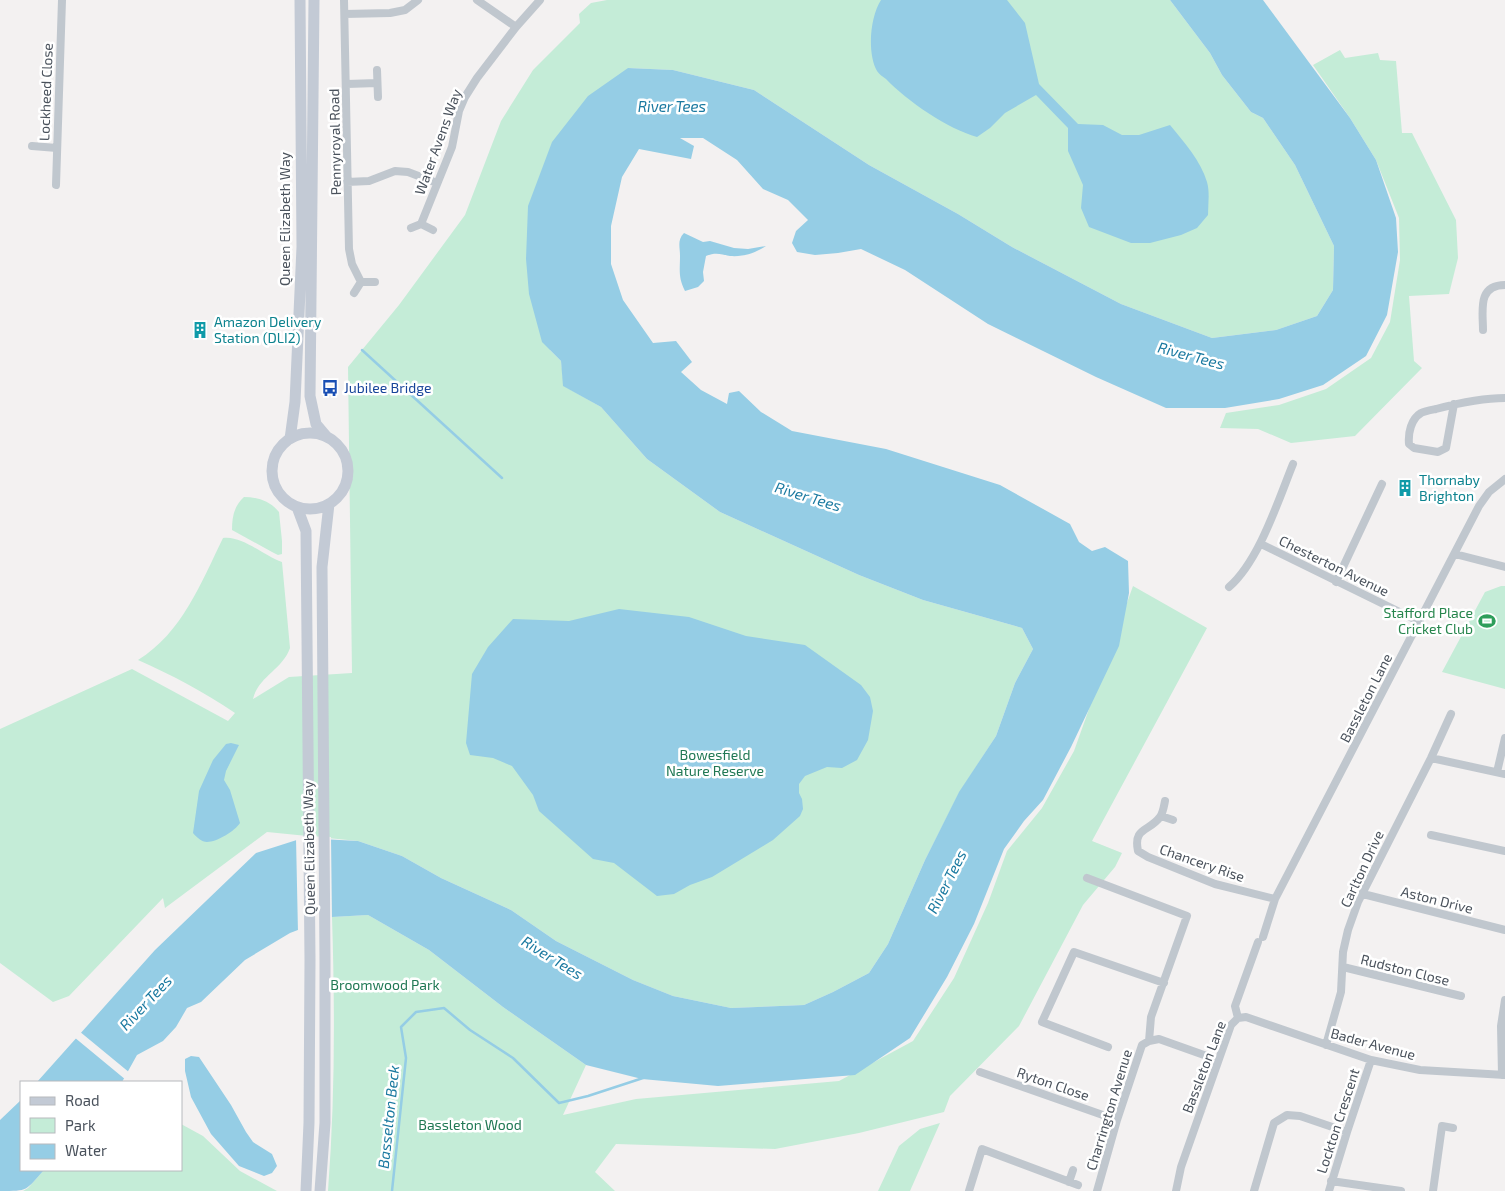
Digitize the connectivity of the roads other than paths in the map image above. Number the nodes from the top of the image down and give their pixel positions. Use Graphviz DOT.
graph roads {
  1 [pos="62,0"];
  2 [pos="300,0"];
  3 [pos="314,0"];
  4 [pos="344,0"];
  5 [pos="418,0"];
  6 [pos="477,0"];
  7 [pos="540,0"];
  8 [pos="344,14"];
  9 [pos="516,27"];
  10 [pos="377,70"];
  11 [pos="377,83"];
  12 [pos="347,84"];
  13 [pos="378,97"];
  14 [pos="32,146"];
  15 [pos="57,148"];
  16 [pos="347,182"];
  17 [pos="437,183"];
  18 [pos="56,185"];
  19 [pos="421,224"];
  20 [pos="410,228"];
  21 [pos="433,230"];
  22 [pos="361,282"];
  23 [pos="376,282"];
  24 [pos="1505,285"];
  25 [pos="354,293"];
  26 [pos="1483,330"];
  27 [pos="1505,398"];
  28 [pos="1454,404"];
  29 [pos="327,437"];
  30 [pos="290,439"];
  31 [pos="1293,464"];
  32 [pos="1505,479"];
  33 [pos="1382,484"];
  34 [pos="329,504"];
  35 [pos="297,507"];
  36 [pos="1261,544"];
  37 [pos="1455,554"];
  38 [pos="1505,567"];
  39 [pos="1336,582"];
  40 [pos="1229,587"];
  41 [pos="1420,622"];
  42 [pos="1451,714"];
  43 [pos="1503,737"];
  44 [pos="1431,758"];
  45 [pos="1501,773"];
  46 [pos="1165,801"];
  47 [pos="1161,816"];
  48 [pos="1173,820"];
  49 [pos="1431,835"];
  50 [pos="1505,852"];
  51 [pos="1087,878"];
  52 [pos="1363,894"];
  53 [pos="1275,899"];
  54 [pos="1505,930"];
  55 [pos="1253,954"];
  56 [pos="1262,957"];
  57 [pos="1343,967"];
  58 [pos="1164,983"];
  59 [pos="1461,996"];
  60 [pos="1505,1000"];
  61 [pos="1238,1018"];
  62 [pos="1150,1041"];
  63 [pos="1326,1045"];
  64 [pos="1108,1047"];
  65 [pos="1218,1060"];
  66 [pos="1371,1060"];
  67 [pos="980,1072"];
  68 [pos="1503,1075"];
  69 [pos="1117,1120"];
  70 [pos="1453,1128"];
  71 [pos="1347,1132"];
  72 [pos="1073,1170"];
  73 [pos="1331,1181"];
  74 [pos="1069,1182"];
  75 [pos="1078,1185"];
  76 [pos="306,1191"];
  77 [pos="320,1191"];
  78 [pos="968,1191"];
  79 [pos="1098,1191"];
  80 [pos="1176,1191"];
  81 [pos="1254,1191"];
  82 [pos="1329,1191"];
  83 [pos="1401,1191"];
  84 [pos="1433,1191"];
  1 -- 15 [label="street, Lockheed Close"];
  2 -- 30 [label="street, Queen Elizabeth Way"];
  3 -- 29 [label="street, Queen Elizabeth Way"];
  4 -- 8 [label="street, Pennyroyal Road"];
  5 -- 8 [label="street"];
  6 -- 9 [label="street"];
  7 -- 9 [label="street, Water Avens Way"];
  8 -- 12 [label="street, Pennyroyal Road"];
  9 -- 17 [label="street, Water Avens Way"];
  10 -- 11 [label="street"];
  11 -- 12 [label="street"];
  11 -- 13 [label="street"];
  12 -- 16 [label="street, Pennyroyal Road"];
  14 -- 15 [label="street"];
  15 -- 18 [label="street, Lockheed Close"];
  16 -- 17 [label="street"];
  16 -- 22 [label="street, Pennyroyal Road"];
  17 -- 19 [label="street, Water Avens Way"];
  19 -- 20 [label="street"];
  19 -- 21 [label="street"];
  22 -- 23 [label="street"];
  22 -- 25 [label="street"];
  24 -- 26 [label="street"];
  27 -- 28 [label="street"];
  28 -- 28 [label="street"];
  29 -- 30 [label="street"];
  29 -- 34 [label="street"];
  30 -- 35 [label="street"];
  31 -- 36 [label="street, Chesterton Avenue"];
  32 -- 37 [label="street, Bassleton Lane"];
  33 -- 39 [label="street"];
  34 -- 35 [label="street"];
  34 -- 77 [label="street, Queen Elizabeth Way"];
  35 -- 76 [label="street, Queen Elizabeth Way"];
  36 -- 39 [label="street, Chesterton Avenue"];
  36 -- 40 [label="street"];
  37 -- 38 [label="street"];
  37 -- 41 [label="street, Bassleton Lane"];
  39 -- 41 [label="street, Chesterton Avenue"];
  41 -- 53 [label="street, Bassleton Lane"];
  42 -- 44 [label="street, Carlton Drive"];
  43 -- 45 [label="street"];
  44 -- 45 [label="street"];
  44 -- 52 [label="street, Carlton Drive"];
  46 -- 47 [label="street"];
  47 -- 48 [label="street"];
  47 -- 53 [label="street, Chancery Rise"];
  49 -- 50 [label="street"];
  51 -- 58 [label="street, Charrington Avenue"];
  52 -- 54 [label="street, Aston Drive"];
  52 -- 57 [label="street, Carlton Drive"];
  53 -- 55 [label="street, Bassleton Lane"];
  55 -- 56 [label="street"];
  55 -- 61 [label="street, Bassleton Lane"];
  57 -- 59 [label="street, Rudston Close"];
  57 -- 63 [label="street, Carlton Drive"];
  58 -- 62 [label="street, Charrington Avenue"];
  58 -- 64 [label="street"];
  60 -- 68 [label="street"];
  61 -- 63 [label="street, Bader Avenue"];
  61 -- 65 [label="street, Bassleton Lane"];
  62 -- 65 [label="street, Charrington Avenue"];
  62 -- 69 [label="street, Charrington Avenue"];
  63 -- 66 [label="street, Bader Avenue"];
  65 -- 80 [label="street, Bassleton Lane"];
  66 -- 68 [label="street, Bader Avenue"];
  66 -- 71 [label="street, Lockton Crescent"];
  67 -- 69 [label="street, Ryton Close"];
  69 -- 79 [label="street, Charrington Avenue"];
  70 -- 84 [label="street"];
  71 -- 73 [label="street, Lockton Crescent"];
  71 -- 81 [label="street"];
  72 -- 74 [label="street"];
  73 -- 82 [label="street, Lockton Crescent"];
  73 -- 83 [label="street"];
  74 -- 75 [label="street"];
  74 -- 78 [label="street"];
}
